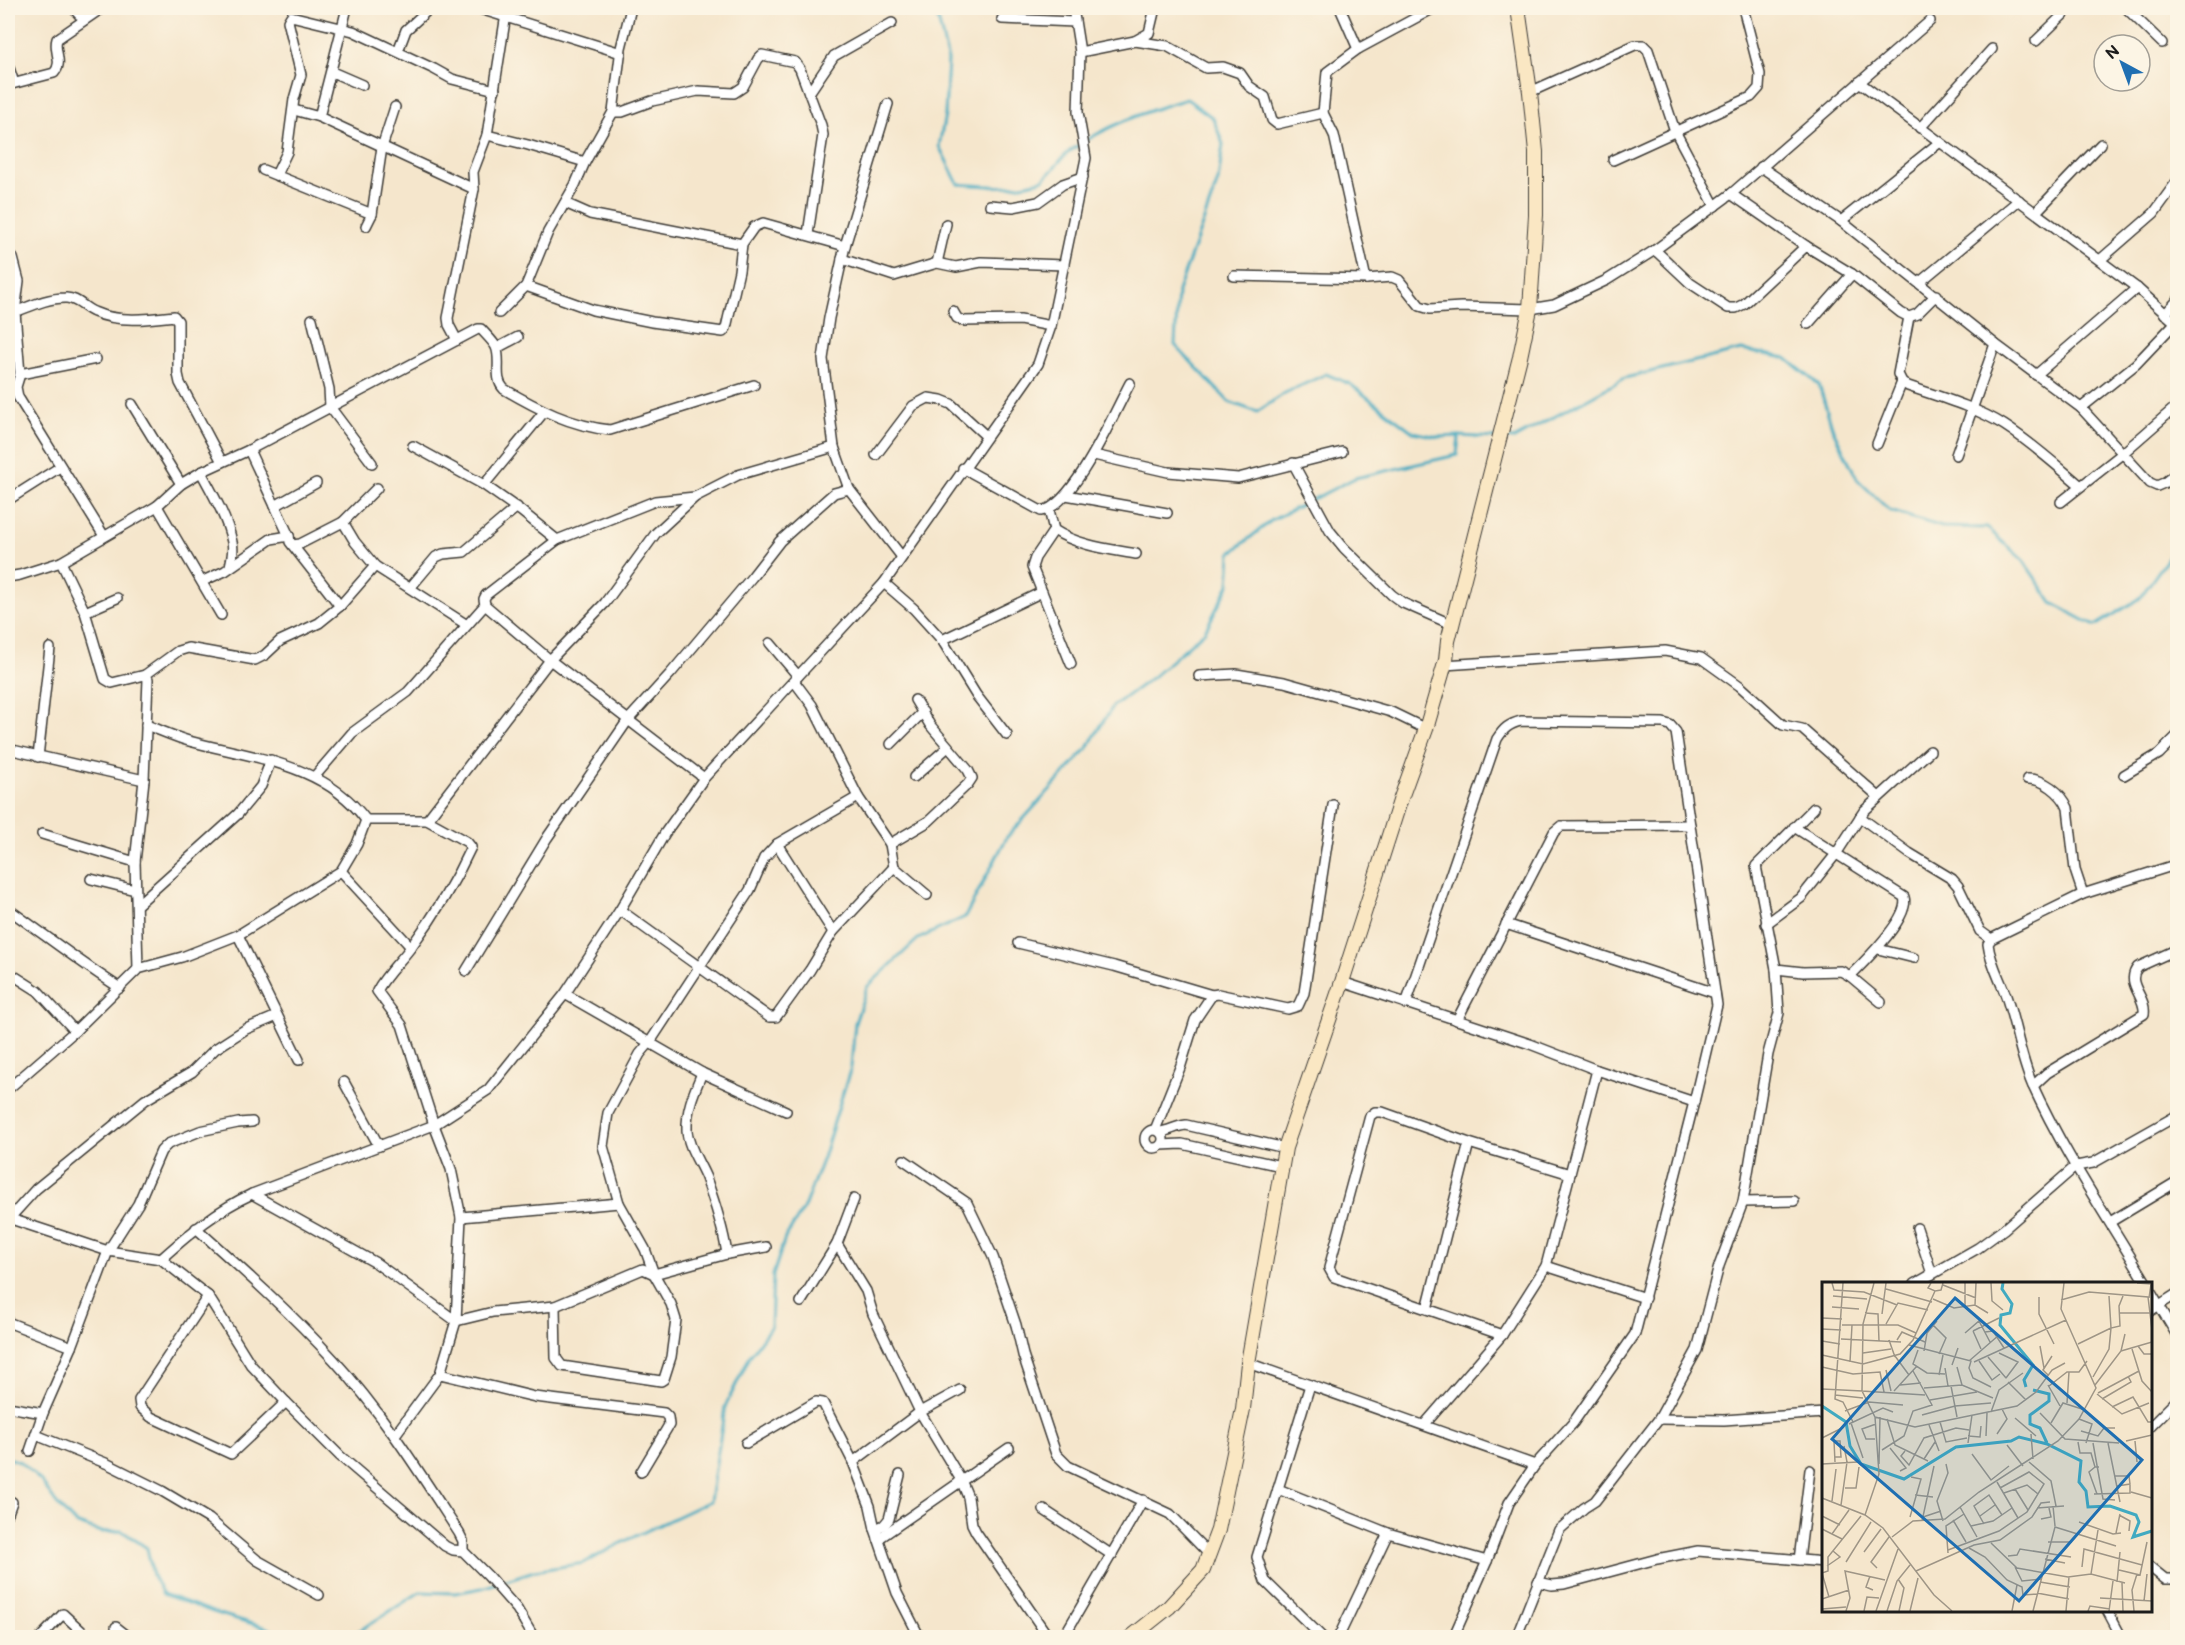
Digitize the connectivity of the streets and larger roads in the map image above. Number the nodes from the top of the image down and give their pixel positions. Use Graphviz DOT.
graph roads {
  1 [pos="74,8"];
  2 [pos="102,8"];
  3 [pos="347,8"];
  4 [pos="430,8"];
  5 [pos="477,8"];
  6 [pos="631,8"];
  7 [pos="1073,8"];
  8 [pos="1155,8"];
  9 [pos="1340,8"];
  10 [pos="1434,8"];
  11 [pos="1518,8"];
  12 [pos="1743,8"];
  13 [pos="2070,8"];
  14 [pos="2126,8"];
  15 [pos="506,11"];
  16 [pos="1002,19"];
  17 [pos="84,20"];
  18 [pos="1930,21"];
  19 [pos="1075,22"];
  20 [pos="892,23"];
  21 [pos="340,28"];
  22 [pos="1135,41"];
  23 [pos="2036,41"];
  24 [pos="2162,43"];
  25 [pos="1992,49"];
  26 [pos="1358,50"];
  27 [pos="398,51"];
  28 [pos="1080,52"];
  29 [pos="621,53"];
  30 [pos="8,65"];
  31 [pos="332,72"];
  32 [pos="1859,82"];
  33 [pos="10,84"];
  34 [pos="363,85"];
  35 [pos="495,90"];
  36 [pos="1530,92"];
  37 [pos="809,93"];
  38 [pos="888,104"];
  39 [pos="395,107"];
  40 [pos="294,110"];
  41 [pos="613,112"];
  42 [pos="1323,113"];
  43 [pos="319,117"];
  44 [pos="1920,128"];
  45 [pos="1675,131"];
  46 [pos="487,135"];
  47 [pos="1940,142"];
  48 [pos="2101,144"];
  49 [pos="382,147"];
  50 [pos="1613,160"];
  51 [pos="585,162"];
  52 [pos="1761,167"];
  53 [pos="263,170"];
  54 [pos="276,175"];
  55 [pos="1083,177"];
  56 [pos="2178,180"];
  57 [pos="474,189"];
  58 [pos="1731,194"];
  59 [pos="2019,200"];
  60 [pos="565,203"];
  61 [pos="990,206"];
  62 [pos="1715,206"];
  63 [pos="2036,212"];
  64 [pos="372,214"];
  65 [pos="1841,221"];
  66 [pos="946,224"];
  67 [pos="366,226"];
  68 [pos="808,234"];
  69 [pos="742,244"];
  70 [pos="845,246"];
  71 [pos="1806,246"];
  72 [pos="1655,250"];
  73 [pos="13,258"];
  74 [pos="842,259"];
  75 [pos="2100,260"];
  76 [pos="938,263"];
  77 [pos="1064,265"];
  78 [pos="1852,274"];
  79 [pos="1234,276"];
  80 [pos="1366,279"];
  81 [pos="1920,282"];
  82 [pos="526,286"];
  83 [pos="2137,288"];
  84 [pos="1936,295"];
  85 [pos="2178,300"];
  86 [pos="1530,309"];
  87 [pos="953,311"];
  88 [pos="15,312"];
  89 [pos="499,313"];
  90 [pos="2165,314"];
  91 [pos="1909,317"];
  92 [pos="312,319"];
  93 [pos="1808,324"];
  94 [pos="2176,324"];
  95 [pos="1051,326"];
  96 [pos="518,337"];
  97 [pos="457,340"];
  98 [pos="1995,344"];
  99 [pos="497,348"];
  100 [pos="96,359"];
  101 [pos="20,374"];
  102 [pos="2036,375"];
  103 [pos="1902,382"];
  104 [pos="1130,383"];
  105 [pos="754,385"];
  106 [pos="132,404"];
  107 [pos="2178,405"];
  108 [pos="330,407"];
  109 [pos="1972,408"];
  110 [pos="2081,408"];
  111 [pos="544,412"];
  112 [pos="986,436"];
  113 [pos="1877,444"];
  114 [pos="413,446"];
  115 [pos="834,447"];
  116 [pos="249,450"];
  117 [pos="1342,452"];
  118 [pos="2123,453"];
  119 [pos="1094,454"];
  120 [pos="1956,455"];
  121 [pos="876,456"];
  122 [pos="222,462"];
  123 [pos="372,463"];
  124 [pos="1293,463"];
  125 [pos="60,467"];
  126 [pos="963,468"];
  127 [pos="201,472"];
  128 [pos="2178,472"];
  129 [pos="316,483"];
  130 [pos="181,484"];
  131 [pos="484,485"];
  132 [pos="2081,486"];
  133 [pos="377,488"];
  134 [pos="849,489"];
  135 [pos="1066,495"];
  136 [pos="695,497"];
  137 [pos="8,500"];
  138 [pos="2061,502"];
  139 [pos="157,506"];
  140 [pos="275,506"];
  141 [pos="517,507"];
  142 [pos="1049,510"];
  143 [pos="1167,513"];
  144 [pos="343,522"];
  145 [pos="1054,530"];
  146 [pos="104,536"];
  147 [pos="291,540"];
  148 [pos="557,540"];
  149 [pos="233,552"];
  150 [pos="1136,554"];
  151 [pos="902,557"];
  152 [pos="241,559"];
  153 [pos="61,562"];
  154 [pos="230,566"];
  155 [pos="375,566"];
  156 [pos="8,577"];
  157 [pos="202,581"];
  158 [pos="884,583"];
  159 [pos="410,588"];
  160 [pos="1042,592"];
  161 [pos="117,598"];
  162 [pos="486,605"];
  163 [pos="340,606"];
  164 [pos="85,612"];
  165 [pos="221,615"];
  166 [pos="467,625"];
  167 [pos="1453,625"];
  168 [pos="942,640"];
  169 [pos="770,643"];
  170 [pos="51,648"];
  171 [pos="550,660"];
  172 [pos="1071,664"];
  173 [pos="1444,665"];
  174 [pos="145,675"];
  175 [pos="1199,676"];
  176 [pos="796,679"];
  177 [pos="915,700"];
  178 [pos="923,712"];
  179 [pos="628,720"];
  180 [pos="146,725"];
  181 [pos="1426,729"];
  182 [pos="1007,735"];
  183 [pos="2178,735"];
  184 [pos="891,744"];
  185 [pos="948,747"];
  186 [pos="8,749"];
  187 [pos="1930,751"];
  188 [pos="39,757"];
  189 [pos="271,760"];
  190 [pos="2124,775"];
  191 [pos="315,776"];
  192 [pos="914,777"];
  193 [pos="704,778"];
  194 [pos="2027,779"];
  195 [pos="144,780"];
  196 [pos="858,797"];
  197 [pos="1880,797"];
  198 [pos="1333,805"];
  199 [pos="1814,808"];
  200 [pos="1860,817"];
  201 [pos="366,820"];
  202 [pos="427,820"];
  203 [pos="1690,825"];
  204 [pos="1794,827"];
  205 [pos="42,834"];
  206 [pos="777,844"];
  207 [pos="890,844"];
  208 [pos="1836,854"];
  209 [pos="135,862"];
  210 [pos="2178,864"];
  211 [pos="894,867"];
  212 [pos="341,871"];
  213 [pos="91,879"];
  214 [pos="135,890"];
  215 [pos="2083,894"];
  216 [pos="927,895"];
  217 [pos="138,904"];
  218 [pos="8,909"];
  219 [pos="620,910"];
  220 [pos="1506,924"];
  221 [pos="1766,924"];
  222 [pos="833,932"];
  223 [pos="238,935"];
  224 [pos="1990,939"];
  225 [pos="1018,943"];
  226 [pos="411,947"];
  227 [pos="1878,949"];
  228 [pos="2178,949"];
  229 [pos="1914,958"];
  230 [pos="699,966"];
  231 [pos="138,969"];
  232 [pos="1776,969"];
  233 [pos="466,971"];
  234 [pos="8,972"];
  235 [pos="1850,976"];
  236 [pos="1342,982"];
  237 [pos="120,988"];
  238 [pos="1715,993"];
  239 [pos="565,994"];
  240 [pos="1212,995"];
  241 [pos="1881,1002"];
  242 [pos="1406,1004"];
  243 [pos="277,1016"];
  244 [pos="1456,1020"];
  245 [pos="75,1031"];
  246 [pos="650,1042"];
  247 [pos="299,1060"];
  248 [pos="1597,1070"];
  249 [pos="702,1073"];
  250 [pos="344,1082"];
  251 [pos="2033,1086"];
  252 [pos="8,1089"];
  253 [pos="1694,1102"];
  254 [pos="786,1111"];
  255 [pos="2178,1115"];
  256 [pos="252,1122"];
  257 [pos="434,1125"];
  258 [pos="1157,1131"];
  259 [pos="1469,1143"];
  260 [pos="1161,1145"];
  261 [pos="379,1146"];
  262 [pos="1286,1148"];
  263 [pos="904,1160"];
  264 [pos="1281,1166"];
  265 [pos="2076,1166"];
  266 [pos="1570,1174"];
  267 [pos="2178,1181"];
  268 [pos="252,1194"];
  269 [pos="854,1199"];
  270 [pos="1794,1201"];
  271 [pos="1743,1202"];
  272 [pos="619,1203"];
  273 [pos="461,1217"];
  274 [pos="8,1219"];
  275 [pos="2110,1222"];
  276 [pos="196,1228"];
  277 [pos="1917,1228"];
  278 [pos="837,1244"];
  279 [pos="766,1247"];
  280 [pos="108,1251"];
  281 [pos="727,1254"];
  282 [pos="161,1259"];
  283 [pos="1546,1266"];
  284 [pos="654,1274"];
  285 [pos="1932,1274"];
  286 [pos="1919,1282"];
  287 [pos="2146,1282"];
  288 [pos="2152,1292"];
  289 [pos="2178,1293"];
  290 [pos="208,1296"];
  291 [pos="1646,1298"];
  292 [pos="801,1302"];
  293 [pos="2159,1305"];
  294 [pos="555,1306"];
  295 [pos="1427,1309"];
  296 [pos="2152,1310"];
  297 [pos="456,1321"];
  298 [pos="10,1323"];
  299 [pos="1502,1335"];
  300 [pos="2178,1336"];
  301 [pos="72,1347"];
  302 [pos="1248,1363"];
  303 [pos="440,1374"];
  304 [pos="1310,1385"];
  305 [pos="960,1390"];
  306 [pos="2178,1399"];
  307 [pos="286,1402"];
  308 [pos="8,1407"];
  309 [pos="920,1412"];
  310 [pos="43,1413"];
  311 [pos="1822,1413"];
  312 [pos="1659,1419"];
  313 [pos="1424,1425"];
  314 [pos="2152,1425"];
  315 [pos="36,1435"];
  316 [pos="396,1435"];
  317 [pos="746,1443"];
  318 [pos="1009,1448"];
  319 [pos="30,1451"];
  320 [pos="853,1461"];
  321 [pos="1535,1465"];
  322 [pos="1810,1470"];
  323 [pos="641,1472"];
  324 [pos="900,1474"];
  325 [pos="961,1480"];
  326 [pos="1278,1489"];
  327 [pos="1143,1500"];
  328 [pos="12,1502"];
  329 [pos="1044,1510"];
  330 [pos="8,1513"];
  331 [pos="875,1529"];
  332 [pos="1389,1533"];
  333 [pos="878,1539"];
  334 [pos="463,1551"];
  335 [pos="1112,1555"];
  336 [pos="1210,1555"];
  337 [pos="1799,1560"];
  338 [pos="1487,1561"];
  339 [pos="1822,1562"];
  340 [pos="2152,1568"];
  341 [pos="2178,1579"];
  342 [pos="1538,1582"];
  343 [pos="319,1595"];
  344 [pos="2108,1612"];
  345 [pos="117,1627"];
  346 [pos="40,1638"];
  347 [pos="89,1638"];
  348 [pos="130,1638"];
  349 [pos="534,1638"];
  350 [pos="920,1638"];
  351 [pos="1049,1638"];
  352 [pos="1063,1638"];
  353 [pos="1130,1638"];
  354 [pos="1323,1638"];
  355 [pos="1338,1638"];
  356 [pos="1453,1638"];
  357 [pos="1516,1638"];
  358 [pos="2122,1638"];
  1 -- 17 [label="street"];
  2 -- 17 [label="street"];
  3 -- 21 [label="street"];
  4 -- 27 [label="street"];
  5 -- 15 [label="street"];
  6 -- 29 [label="street"];
  7 -- 19 [label="street"];
  8 -- 22 [label="street"];
  9 -- 26 [label="street"];
  10 -- 26 [label="street"];
  11 -- 36 [label="street"];
  12 -- 45 [label="street"];
  13 -- 23 [label="street"];
  14 -- 24 [label="street"];
  15 -- 29 [label="street"];
  15 -- 35 [label="street"];
  16 -- 19 [label="street"];
  17 -- 33 [label="street"];
  18 -- 32 [label="street"];
  19 -- 28 [label="street"];
  20 -- 37 [label="street"];
  21 -- 27 [label="street"];
  21 -- 31 [label="street"];
  21 -- 40 [label="street"];
  22 -- 28 [label="street"];
  22 -- 42 [label="street"];
  25 -- 44 [label="street"];
  26 -- 42 [label="street"];
  27 -- 35 [label="street"];
  28 -- 55 [label="street"];
  29 -- 41 [label="street"];
  30 -- 33 [label="street"];
  31 -- 34 [label="street"];
  31 -- 43 [label="street"];
  32 -- 44 [label="street"];
  32 -- 52 [label="street"];
  35 -- 46 [label="street"];
  36 -- 45 [label="street"];
  36 -- 86 [label="street"];
  37 -- 41 [label="street"];
  37 -- 68 [label="street"];
  38 -- 70 [label="street"];
  39 -- 49 [label="street"];
  40 -- 43 [label="street"];
  40 -- 54 [label="street"];
  41 -- 51 [label="street"];
  42 -- 80 [label="street"];
  43 -- 49 [label="street"];
  44 -- 47 [label="street"];
  45 -- 50 [label="street"];
  45 -- 62 [label="street"];
  46 -- 51 [label="street"];
  46 -- 57 [label="street"];
  47 -- 59 [label="street"];
  47 -- 65 [label="street"];
  48 -- 63 [label="street"];
  49 -- 57 [label="street"];
  49 -- 64 [label="street"];
  51 -- 60 [label="street"];
  52 -- 58 [label="street"];
  52 -- 65 [label="street"];
  53 -- 54 [label="street"];
  54 -- 64 [label="street"];
  55 -- 61 [label="street"];
  55 -- 77 [label="street"];
  56 -- 75 [label="street"];
  57 -- 97 [label="street"];
  58 -- 62 [label="street"];
  58 -- 71 [label="street"];
  59 -- 63 [label="street"];
  59 -- 81 [label="street"];
  60 -- 69 [label="street"];
  60 -- 82 [label="street"];
  62 -- 72 [label="street"];
  63 -- 75 [label="street"];
  64 -- 67 [label="street"];
  65 -- 81 [label="street"];
  66 -- 76 [label="street"];
  68 -- 69 [label="street"];
  68 -- 70 [label="street"];
  69 -- 82 [label="street"];
  70 -- 74 [label="street"];
  71 -- 72 [label="street"];
  71 -- 78 [label="street"];
  72 -- 86 [label="street"];
  73 -- 88 [label="street"];
  74 -- 76 [label="street"];
  74 -- 115 [label="street"];
  75 -- 83 [label="street"];
  76 -- 77 [label="street"];
  77 -- 95 [label="street"];
  78 -- 91 [label="street"];
  78 -- 93 [label="street"];
  79 -- 80 [label="street"];
  80 -- 86 [label="street"];
  81 -- 84 [label="street"];
  82 -- 89 [label="street"];
  83 -- 90 [label="street"];
  83 -- 102 [label="street"];
  84 -- 91 [label="street"];
  84 -- 98 [label="street"];
  85 -- 90 [label="street"];
  86 -- 167 [label="street"];
  87 -- 95 [label="street"];
  88 -- 101 [label="street"];
  88 -- 122 [label="street"];
  90 -- 94 [label="street"];
  91 -- 103 [label="street"];
  92 -- 108 [label="street"];
  94 -- 110 [label="street"];
  95 -- 112 [label="street"];
  96 -- 99 [label="street"];
  97 -- 99 [label="street"];
  97 -- 108 [label="street"];
  98 -- 102 [label="street"];
  98 -- 109 [label="street"];
  99 -- 111 [label="street"];
  100 -- 101 [label="street"];
  101 -- 125 [label="street"];
  102 -- 110 [label="street"];
  103 -- 109 [label="street"];
  103 -- 113 [label="street"];
  104 -- 119 [label="street"];
  105 -- 111 [label="street"];
  106 -- 130 [label="street"];
  107 -- 118 [label="street"];
  108 -- 116 [label="street"];
  108 -- 123 [label="street"];
  109 -- 120 [label="street"];
  109 -- 132 [label="street"];
  110 -- 118 [label="street"];
  111 -- 131 [label="street"];
  112 -- 121 [label="street"];
  112 -- 126 [label="street"];
  114 -- 131 [label="street"];
  115 -- 134 [label="street"];
  115 -- 136 [label="street"];
  116 -- 122 [label="street"];
  116 -- 140 [label="street"];
  117 -- 124 [label="street"];
  118 -- 128 [label="street"];
  118 -- 132 [label="street"];
  119 -- 124 [label="street"];
  119 -- 135 [label="street"];
  122 -- 127 [label="street"];
  124 -- 167 [label="street"];
  125 -- 137 [label="street"];
  125 -- 146 [label="street"];
  126 -- 142 [label="street"];
  126 -- 151 [label="street"];
  127 -- 130 [label="street"];
  127 -- 149 [label="street"];
  129 -- 140 [label="street"];
  130 -- 139 [label="street"];
  131 -- 141 [label="street"];
  132 -- 138 [label="street"];
  133 -- 144 [label="street"];
  134 -- 151 [label="street"];
  134 -- 179 [label="street"];
  135 -- 142 [label="street"];
  135 -- 143 [label="street"];
  136 -- 148 [label="street"];
  136 -- 171 [label="street"];
  139 -- 146 [label="street"];
  139 -- 157 [label="street"];
  140 -- 147 [label="street"];
  141 -- 148 [label="street"];
  141 -- 159 [label="street"];
  142 -- 145 [label="street"];
  144 -- 147 [label="street"];
  144 -- 155 [label="street"];
  145 -- 150 [label="street"];
  145 -- 160 [label="street"];
  146 -- 153 [label="street"];
  147 -- 152 [label="street"];
  147 -- 163 [label="street"];
  148 -- 162 [label="street"];
  149 -- 152 [label="street"];
  149 -- 154 [label="street"];
  151 -- 158 [label="street"];
  152 -- 154 [label="street"];
  153 -- 156 [label="street"];
  153 -- 164 [label="street"];
  154 -- 157 [label="street"];
  155 -- 159 [label="street"];
  155 -- 163 [label="street"];
  157 -- 165 [label="street"];
  158 -- 168 [label="street"];
  158 -- 176 [label="street"];
  159 -- 166 [label="street"];
  160 -- 168 [label="street"];
  160 -- 172 [label="street"];
  161 -- 164 [label="street"];
  162 -- 166 [label="street"];
  162 -- 171 [label="street"];
  163 -- 174 [label="street"];
  164 -- 174 [label="street"];
  166 -- 191 [label="street"];
  167 -- 173 [label="street"];
  168 -- 182 [label="street"];
  169 -- 176 [label="street"];
  170 -- 188 [label="street"];
  171 -- 179 [label="street"];
  171 -- 202 [label="street"];
  173 -- 181 [label="street"];
  173 -- 197 [label="street"];
  174 -- 180 [label="street"];
  175 -- 181 [label="street"];
  176 -- 193 [label="street"];
  176 -- 196 [label="street"];
  177 -- 178 [label="street"];
  178 -- 184 [label="street"];
  178 -- 185 [label="street"];
  179 -- 193 [label="street"];
  179 -- 233 [label="street"];
  180 -- 189 [label="street"];
  180 -- 195 [label="street"];
  181 -- 236 [label="street"];
  183 -- 190 [label="street"];
  185 -- 192 [label="street"];
  185 -- 207 [label="street"];
  186 -- 188 [label="street"];
  187 -- 197 [label="street"];
  188 -- 195 [label="street"];
  189 -- 191 [label="street"];
  189 -- 217 [label="street"];
  191 -- 201 [label="street"];
  193 -- 219 [label="street"];
  194 -- 215 [label="street"];
  195 -- 209 [label="street"];
  196 -- 206 [label="street"];
  196 -- 207 [label="street"];
  197 -- 200 [label="street"];
  198 -- 240 [label="street"];
  199 -- 204 [label="street"];
  200 -- 208 [label="street"];
  200 -- 224 [label="street"];
  201 -- 202 [label="street"];
  201 -- 212 [label="street"];
  202 -- 226 [label="street"];
  203 -- 220 [label="street"];
  203 -- 238 [label="street"];
  203 -- 242 [label="street"];
  204 -- 208 [label="street"];
  204 -- 221 [label="street"];
  205 -- 209 [label="street"];
  206 -- 222 [label="street"];
  206 -- 230 [label="street"];
  207 -- 211 [label="street"];
  208 -- 221 [label="street"];
  208 -- 227 [label="street"];
  209 -- 214 [label="street"];
  210 -- 215 [label="street"];
  211 -- 216 [label="street"];
  211 -- 222 [label="street"];
  212 -- 223 [label="street"];
  212 -- 226 [label="street"];
  213 -- 214 [label="street"];
  214 -- 217 [label="street"];
  215 -- 224 [label="street"];
  217 -- 231 [label="street"];
  218 -- 237 [label="street"];
  219 -- 230 [label="street"];
  219 -- 239 [label="street"];
  220 -- 238 [label="street"];
  220 -- 244 [label="street"];
  221 -- 232 [label="street"];
  222 -- 230 [label="street"];
  223 -- 231 [label="street"];
  223 -- 243 [label="street"];
  224 -- 251 [label="street"];
  225 -- 240 [label="street"];
  226 -- 257 [label="street"];
  227 -- 229 [label="street"];
  227 -- 235 [label="street"];
  228 -- 251 [label="street"];
  230 -- 246 [label="street"];
  231 -- 237 [label="street"];
  232 -- 235 [label="street"];
  232 -- 271 [label="street"];
  234 -- 245 [label="street"];
  235 -- 241 [label="street"];
  236 -- 242 [label="street"];
  236 -- 262 [label="street"];
  237 -- 245 [label="street"];
  238 -- 253 [label="street"];
  239 -- 246 [label="street"];
  239 -- 257 [label="street"];
  240 -- 258 [label="street"];
  242 -- 244 [label="street"];
  243 -- 247 [label="street"];
  243 -- 274 [label="street"];
  244 -- 248 [label="street"];
  245 -- 252 [label="street"];
  246 -- 249 [label="street"];
  246 -- 272 [label="street"];
  248 -- 253 [label="street"];
  248 -- 266 [label="street"];
  249 -- 254 [label="street"];
  249 -- 281 [label="street"];
  250 -- 261 [label="street"];
  251 -- 265 [label="street"];
  253 -- 291 [label="street"];
  255 -- 265 [label="street"];
  256 -- 280 [label="street"];
  257 -- 261 [label="street"];
  257 -- 273 [label="street"];
  258 -- 260 [label="street"];
  258 -- 260 [label="street"];
  258 -- 262 [label="street"];
  259 -- 266 [label="street"];
  259 -- 295 [label="street"];
  259 -- 295 [label="street"];
  260 -- 264 [label="street"];
  261 -- 268 [label="street"];
  262 -- 264 [label="street"];
  263 -- 327 [label="street"];
  264 -- 302 [label="street"];
  265 -- 275 [label="street"];
  265 -- 285 [label="street"];
  266 -- 283 [label="street"];
  267 -- 275 [label="street"];
  268 -- 276 [label="street"];
  268 -- 297 [label="street"];
  269 -- 278 [label="street"];
  270 -- 271 [label="street"];
  271 -- 312 [label="street"];
  272 -- 273 [label="street"];
  272 -- 284 [label="street"];
  273 -- 297 [label="street"];
  274 -- 280 [label="street"];
  275 -- 287 [label="street"];
  276 -- 282 [label="street"];
  276 -- 316 [label="street"];
  277 -- 285 [label="street"];
  278 -- 292 [label="street"];
  278 -- 309 [label="street"];
  279 -- 281 [label="street"];
  280 -- 282 [label="street"];
  280 -- 301 [label="street"];
  281 -- 284 [label="street"];
  282 -- 290 [label="street"];
  283 -- 291 [label="street"];
  283 -- 299 [label="street"];
  284 -- 294 [label="street"];
  284 -- 294 [label="street"];
  285 -- 286 [label="street"];
  288 -- 293 [label="street"];
  289 -- 293 [label="street"];
  290 -- 307 [label="street"];
  290 -- 307 [label="street"];
  291 -- 321 [label="street"];
  293 -- 296 [label="street"];
  293 -- 300 [label="street"];
  294 -- 297 [label="street"];
  295 -- 299 [label="street"];
  297 -- 303 [label="street"];
  298 -- 301 [label="street"];
  299 -- 313 [label="street"];
  301 -- 310 [label="street"];
  302 -- 304 [label="street"];
  302 -- 336 [label="street"];
  303 -- 316 [label="street"];
  303 -- 323 [label="street"];
  304 -- 313 [label="street"];
  304 -- 326 [label="street"];
  305 -- 309 [label="street"];
  306 -- 314 [label="street"];
  307 -- 334 [label="street"];
  308 -- 310 [label="street"];
  309 -- 320 [label="street"];
  309 -- 325 [label="street"];
  310 -- 315 [label="street"];
  311 -- 312 [label="street"];
  312 -- 342 [label="street"];
  313 -- 321 [label="street"];
  315 -- 319 [label="street"];
  315 -- 343 [label="street"];
  316 -- 334 [label="street"];
  317 -- 320 [label="street"];
  318 -- 325 [label="street"];
  320 -- 331 [label="street"];
  321 -- 338 [label="street"];
  322 -- 337 [label="street"];
  324 -- 331 [label="street"];
  325 -- 333 [label="street"];
  325 -- 351 [label="street"];
  326 -- 332 [label="street"];
  326 -- 354 [label="street"];
  327 -- 335 [label="street"];
  327 -- 336 [label="street"];
  328 -- 330 [label="street"];
  329 -- 335 [label="street"];
  331 -- 333 [label="street"];
  332 -- 338 [label="street"];
  332 -- 355 [label="street"];
  333 -- 350 [label="street"];
  334 -- 349 [label="street"];
  335 -- 352 [label="street"];
  336 -- 353 [label="street"];
  337 -- 339 [label="street"];
  337 -- 342 [label="street"];
  338 -- 356 [label="street"];
  340 -- 341 [label="street"];
  342 -- 357 [label="street"];
  344 -- 358 [label="street"];
  345 -- 348 [label="street"];
  346 -- 347 [label="street"];
}
